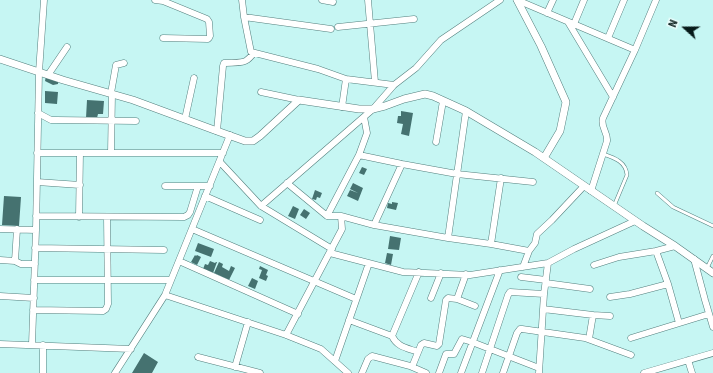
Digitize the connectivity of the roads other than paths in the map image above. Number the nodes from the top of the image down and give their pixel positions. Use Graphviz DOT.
graph roads {
  1 [pos="44,0"];
  2 [pos="155,0"];
  3 [pos="242,0"];
  4 [pos="322,0"];
  5 [pos="368,0"];
  6 [pos="500,0"];
  7 [pos="517,0"];
  8 [pos="553,0"];
  9 [pos="584,0"];
  10 [pos="624,0"];
  11 [pos="656,0"];
  12 [pos="162,1"];
  13 [pos="333,2"];
  14 [pos="547,13"];
  15 [pos="244,17"];
  16 [pos="414,19"];
  17 [pos="571,23"];
  18 [pos="370,24"];
  19 [pos="338,27"];
  20 [pos="331,29"];
  21 [pos="163,38"];
  22 [pos="608,38"];
  23 [pos="67,47"];
  24 [pos="635,50"];
  25 [pos="254,53"];
  26 [pos="0,59"];
  27 [pos="124,64"];
  28 [pos="39,72"];
  29 [pos="48,75"];
  30 [pos="194,78"];
  31 [pos="346,79"];
  32 [pos="375,82"];
  33 [pos="394,85"];
  34 [pos="261,92"];
  35 [pos="111,93"];
  36 [pos="613,97"];
  37 [pos="298,100"];
  38 [pos="443,101"];
  39 [pos="342,107"];
  40 [pos="372,109"];
  41 [pos="466,111"];
  42 [pos="38,113"];
  43 [pos="364,117"];
  44 [pos="185,119"];
  45 [pos="112,120"];
  46 [pos="136,121"];
  47 [pos="217,131"];
  48 [pos="230,135"];
  49 [pos="436,142"];
  50 [pos="37,153"];
  51 [pos="80,153"];
  52 [pos="111,153"];
  53 [pos="223,153"];
  54 [pos="603,154"];
  55 [pos="359,155"];
  56 [pos="544,158"];
  57 [pos="220,162"];
  58 [pos="402,164"];
  59 [pos="458,174"];
  60 [pos="501,178"];
  61 [pos="37,182"];
  62 [pos="533,182"];
  63 [pos="287,183"];
  64 [pos="80,184"];
  65 [pos="165,186"];
  66 [pos="198,186"];
  67 [pos="210,186"];
  68 [pos="584,186"];
  69 [pos="591,191"];
  70 [pos="657,193"];
  71 [pos="206,196"];
  72 [pos="261,206"];
  73 [pos="614,206"];
  74 [pos="36,216"];
  75 [pos="326,216"];
  76 [pos="341,216"];
  77 [pos="79,217"];
  78 [pos="107,217"];
  79 [pos="260,220"];
  80 [pos="635,221"];
  81 [pos="374,225"];
  82 [pos="713,226"];
  83 [pos="0,229"];
  84 [pos="17,229"];
  85 [pos="192,229"];
  86 [pos="36,230"];
  87 [pos="448,238"];
  88 [pos="491,244"];
  89 [pos="675,246"];
  90 [pos="35,248"];
  91 [pos="107,248"];
  92 [pos="164,250"];
  93 [pos="331,251"];
  94 [pos="529,251"];
  95 [pos="656,251"];
  96 [pos="713,256"];
  97 [pos="694,259"];
  98 [pos="0,260"];
  99 [pos="15,261"];
  100 [pos="179,261"];
  101 [pos="369,263"];
  102 [pos="548,263"];
  103 [pos="35,264"];
  104 [pos="594,266"];
  105 [pos="524,267"];
  106 [pos="500,270"];
  107 [pos="710,270"];
  108 [pos="419,272"];
  109 [pos="441,273"];
  110 [pos="466,274"];
  111 [pos="521,276"];
  112 [pos="34,280"];
  113 [pos="108,280"];
  114 [pos="171,280"];
  115 [pos="546,281"];
  116 [pos="315,282"];
  117 [pos="668,284"];
  118 [pos="590,289"];
  119 [pos="544,294"];
  120 [pos="165,295"];
  121 [pos="0,296"];
  122 [pos="610,297"];
  123 [pos="34,298"];
  124 [pos="431,298"];
  125 [pos="356,299"];
  126 [pos="457,299"];
  127 [pos="475,306"];
  128 [pos="544,309"];
  129 [pos="33,310"];
  130 [pos="298,314"];
  131 [pos="709,314"];
  132 [pos="593,315"];
  133 [pos="610,316"];
  134 [pos="349,320"];
  135 [pos="248,322"];
  136 [pos="679,323"];
  137 [pos="713,327"];
  138 [pos="542,331"];
  139 [pos="286,335"];
  140 [pos="392,336"];
  141 [pos="631,338"];
  142 [pos="589,339"];
  143 [pos="472,342"];
  144 [pos="0,344"];
  145 [pos="32,344"];
  146 [pos="43,345"];
  147 [pos="130,349"];
  148 [pos="490,349"];
  149 [pos="418,352"];
  150 [pos="713,353"];
  151 [pos="631,355"];
  152 [pos="509,356"];
  153 [pos="198,357"];
  154 [pos="688,360"];
  155 [pos="334,361"];
  156 [pos="235,367"];
  157 [pos="412,367"];
  158 [pos="540,372"];
  159 [pos="43,373"];
  160 [pos="115,373"];
  161 [pos="260,373"];
  162 [pos="348,373"];
  163 [pos="362,373"];
  164 [pos="426,373"];
  165 [pos="439,373"];
  166 [pos="461,373"];
  167 [pos="482,373"];
  168 [pos="503,373"];
  169 [pos="644,373"];
  170 [pos="692,373"];
  1 -- 28 [label="street"];
  2 -- 12 [label="street"];
  3 -- 15 [label="street"];
  4 -- 13 [label="street"];
  5 -- 18 [label="street"];
  6 -- 33 [label="street"];
  7 -- 14 [label="street"];
  7 -- 56 [label="street"];
  8 -- 14 [label="street"];
  9 -- 17 [label="street"];
  10 -- 22 [label="street"];
  11 -- 24 [label="street"];
  12 -- 21 [label="street"];
  14 -- 17 [label="street"];
  15 -- 20 [label="street"];
  15 -- 25 [label="street"];
  16 -- 18 [label="street"];
  17 -- 22 [label="street"];
  17 -- 36 [label="street"];
  18 -- 19 [label="street"];
  18 -- 32 [label="street"];
  22 -- 24 [label="street"];
  23 -- 29 [label="street"];
  24 -- 36 [label="street"];
  25 -- 31 [label="street"];
  25 -- 47 [label="street"];
  26 -- 28 [label="street"];
  27 -- 35 [label="street"];
  28 -- 29 [label="street"];
  28 -- 42 [label="street"];
  29 -- 35 [label="street"];
  30 -- 44 [label="street"];
  31 -- 32 [label="street"];
  31 -- 39 [label="street"];
  32 -- 33 [label="street"];
  33 -- 40 [label="street"];
  34 -- 37 [label="street"];
  35 -- 44 [label="street"];
  35 -- 45 [label="street"];
  36 -- 54 [label="street"];
  37 -- 39 [label="street"];
  37 -- 48 [label="street"];
  38 -- 40 [label="street"];
  38 -- 41 [label="street"];
  38 -- 49 [label="street"];
  39 -- 40 [label="street"];
  40 -- 43 [label="street"];
  41 -- 56 [label="street"];
  41 -- 59 [label="street"];
  42 -- 45 [label="street"];
  42 -- 50 [label="street"];
  43 -- 55 [label="street"];
  43 -- 63 [label="street"];
  44 -- 47 [label="street"];
  45 -- 46 [label="street"];
  45 -- 52 [label="street"];
  47 -- 48 [label="street"];
  48 -- 53 [label="street"];
  50 -- 51 [label="street"];
  50 -- 61 [label="street"];
  51 -- 52 [label="street"];
  51 -- 64 [label="street"];
  52 -- 53 [label="street"];
  53 -- 57 [label="street"];
  54 -- 69 [label="street"];
  54 -- 73 [label="lane"];
  55 -- 58 [label="street"];
  55 -- 75 [label="street"];
  56 -- 68 [label="street"];
  57 -- 67 [label="street"];
  57 -- 72 [label="street"];
  58 -- 59 [label="street"];
  58 -- 81 [label="street"];
  59 -- 60 [label="street"];
  59 -- 87 [label="street"];
  60 -- 62 [label="street"];
  60 -- 88 [label="street"];
  61 -- 64 [label="street"];
  61 -- 74 [label="street"];
  63 -- 72 [label="street"];
  63 -- 75 [label="street"];
  64 -- 77 [label="street"];
  65 -- 66 [label="street"];
  66 -- 67 [label="street"];
  66 -- 78 [label="street"];
  67 -- 71 [label="street"];
  68 -- 69 [label="street"];
  68 -- 94 [label="street"];
  69 -- 73 [label="street"];
  70 -- 82 [label="lane"];
  71 -- 79 [label="street"];
  71 -- 85 [label="street"];
  72 -- 93 [label="street"];
  73 -- 80 [label="street"];
  74 -- 77 [label="street"];
  74 -- 86 [label="street"];
  75 -- 76 [label="street"];
  76 -- 81 [label="street"];
  76 -- 93 [label="street"];
  77 -- 78 [label="street"];
  78 -- 91 [label="street"];
  80 -- 89 [label="street"];
  80 -- 102 [label="street"];
  81 -- 87 [label="street"];
  83 -- 84 [label="street"];
  84 -- 86 [label="street"];
  84 -- 99 [label="street"];
  85 -- 100 [label="street"];
  85 -- 116 [label="street"];
  86 -- 90 [label="street"];
  87 -- 88 [label="street"];
  88 -- 94 [label="street"];
  89 -- 95 [label="street"];
  89 -- 97 [label="street"];
  90 -- 91 [label="street"];
  90 -- 103 [label="street"];
  91 -- 92 [label="street"];
  91 -- 113 [label="street"];
  93 -- 101 [label="street"];
  93 -- 116 [label="street"];
  94 -- 105 [label="street"];
  95 -- 104 [label="street"];
  95 -- 117 [label="street"];
  96 -- 107 [label="lane"];
  97 -- 107 [label="street"];
  97 -- 131 [label="street"];
  98 -- 99 [label="street"];
  99 -- 103 [label="street"];
  100 -- 114 [label="street"];
  100 -- 130 [label="street"];
  101 -- 108 [label="street"];
  101 -- 125 [label="street"];
  102 -- 105 [label="street"];
  102 -- 115 [label="street"];
  103 -- 112 [label="street"];
  105 -- 106 [label="street"];
  106 -- 110 [label="street"];
  106 -- 143 [label="street"];
  108 -- 109 [label="street"];
  108 -- 140 [label="street"];
  109 -- 110 [label="street"];
  109 -- 124 [label="street"];
  110 -- 126 [label="street"];
  111 -- 115 [label="street"];
  112 -- 113 [label="street"];
  112 -- 123 [label="street"];
  113 -- 114 [label="street"];
  113 -- 129 [label="street"];
  114 -- 120 [label="street"];
  115 -- 118 [label="street"];
  115 -- 119 [label="street"];
  116 -- 125 [label="street"];
  116 -- 130 [label="street"];
  117 -- 122 [label="street"];
  117 -- 136 [label="street"];
  119 -- 128 [label="street"];
  119 -- 148 [label="street"];
  120 -- 135 [label="street"];
  120 -- 147 [label="street"];
  121 -- 123 [label="street"];
  123 -- 129 [label="street"];
  125 -- 134 [label="street"];
  126 -- 127 [label="street"];
  126 -- 149 [label="street"];
  128 -- 132 [label="street"];
  128 -- 138 [label="street"];
  129 -- 145 [label="street"];
  130 -- 139 [label="street"];
  131 -- 136 [label="street"];
  131 -- 137 [label="street"];
  132 -- 133 [label="street"];
  132 -- 142 [label="street"];
  134 -- 140 [label="street"];
  134 -- 155 [label="street"];
  135 -- 139 [label="street"];
  135 -- 156 [label="street"];
  136 -- 141 [label="street"];
  138 -- 142 [label="street"];
  138 -- 152 [label="street"];
  138 -- 158 [label="street"];
  139 -- 155 [label="street"];
  140 -- 149 [label="street"];
  142 -- 151 [label="street"];
  143 -- 148 [label="street"];
  143 -- 165 [label="street"];
  143 -- 166 [label="street"];
  144 -- 145 [label="street"];
  145 -- 146 [label="street"];
  146 -- 147 [label="street"];
  146 -- 159 [label="street"];
  147 -- 160 [label="street"];
  148 -- 152 [label="street"];
  148 -- 167 [label="street"];
  149 -- 157 [label="street"];
  150 -- 154 [label="street"];
  152 -- 158 [label="street"];
  152 -- 168 [label="street"];
  153 -- 156 [label="street"];
  154 -- 169 [label="street"];
  154 -- 170 [label="street"];
  155 -- 162 [label="street"];
  156 -- 161 [label="street"];
  157 -- 163 [label="street"];
  157 -- 164 [label="street"];
}
